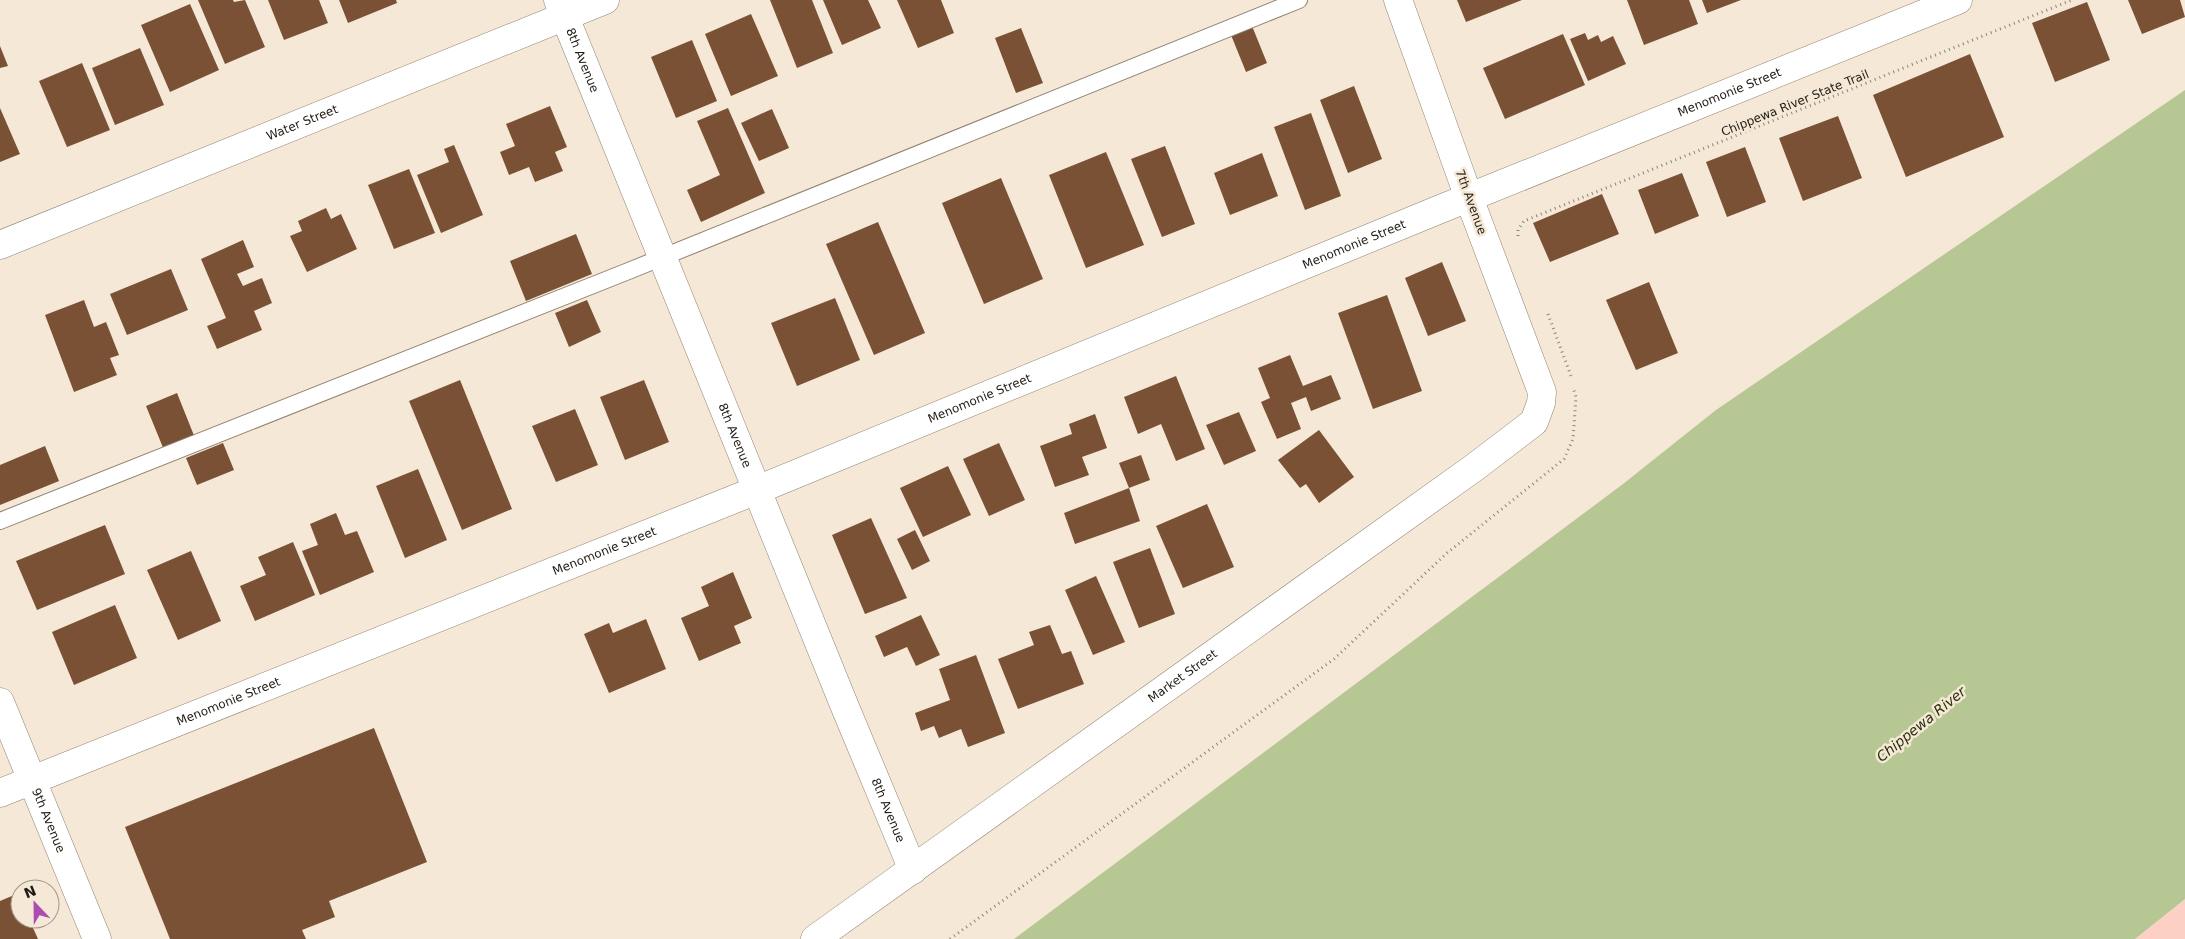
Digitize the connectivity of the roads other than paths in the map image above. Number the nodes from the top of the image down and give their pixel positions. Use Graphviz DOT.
graph roads {
  1 [pos="605,0"];
  2 [pos="1299,0"];
  3 [pos="1398,0"];
  4 [pos="1958,0"];
  5 [pos="561,8"];
  6 [pos="1469,198"];
  7 [pos="0,245"];
  8 [pos="663,258"];
  9 [pos="1542,403"];
  10 [pos="756,490"];
  11 [pos="0,521"];
  12 [pos="0,702"];
  13 [pos="32,779"];
  14 [pos="0,793"];
  15 [pos="913,870"];
  16 [pos="97,939"];
  17 [pos="815,939"];
  1 -- 5 [label="street, Water Street"];
  2 -- 8 [label="lane"];
  3 -- 6 [label="street, 7th Avenue"];
  4 -- 6 [label="street, Menomonie Street"];
  5 -- 7 [label="street, Water Street"];
  5 -- 8 [label="street, 8th Avenue"];
  6 -- 9 [label="street, 7th Avenue"];
  6 -- 10 [label="street, Menomonie Street"];
  8 -- 10 [label="street, 8th Avenue"];
  8 -- 11 [label="lane"];
  9 -- 15 [label="street, Market Street"];
  10 -- 13 [label="street, Menomonie Street"];
  10 -- 15 [label="street, 8th Avenue"];
  12 -- 13 [label="street, 9th Avenue"];
  13 -- 14 [label="street, Menomonie Street"];
  13 -- 16 [label="street, 9th Avenue"];
  15 -- 17 [label="street, Market Street"];
}
